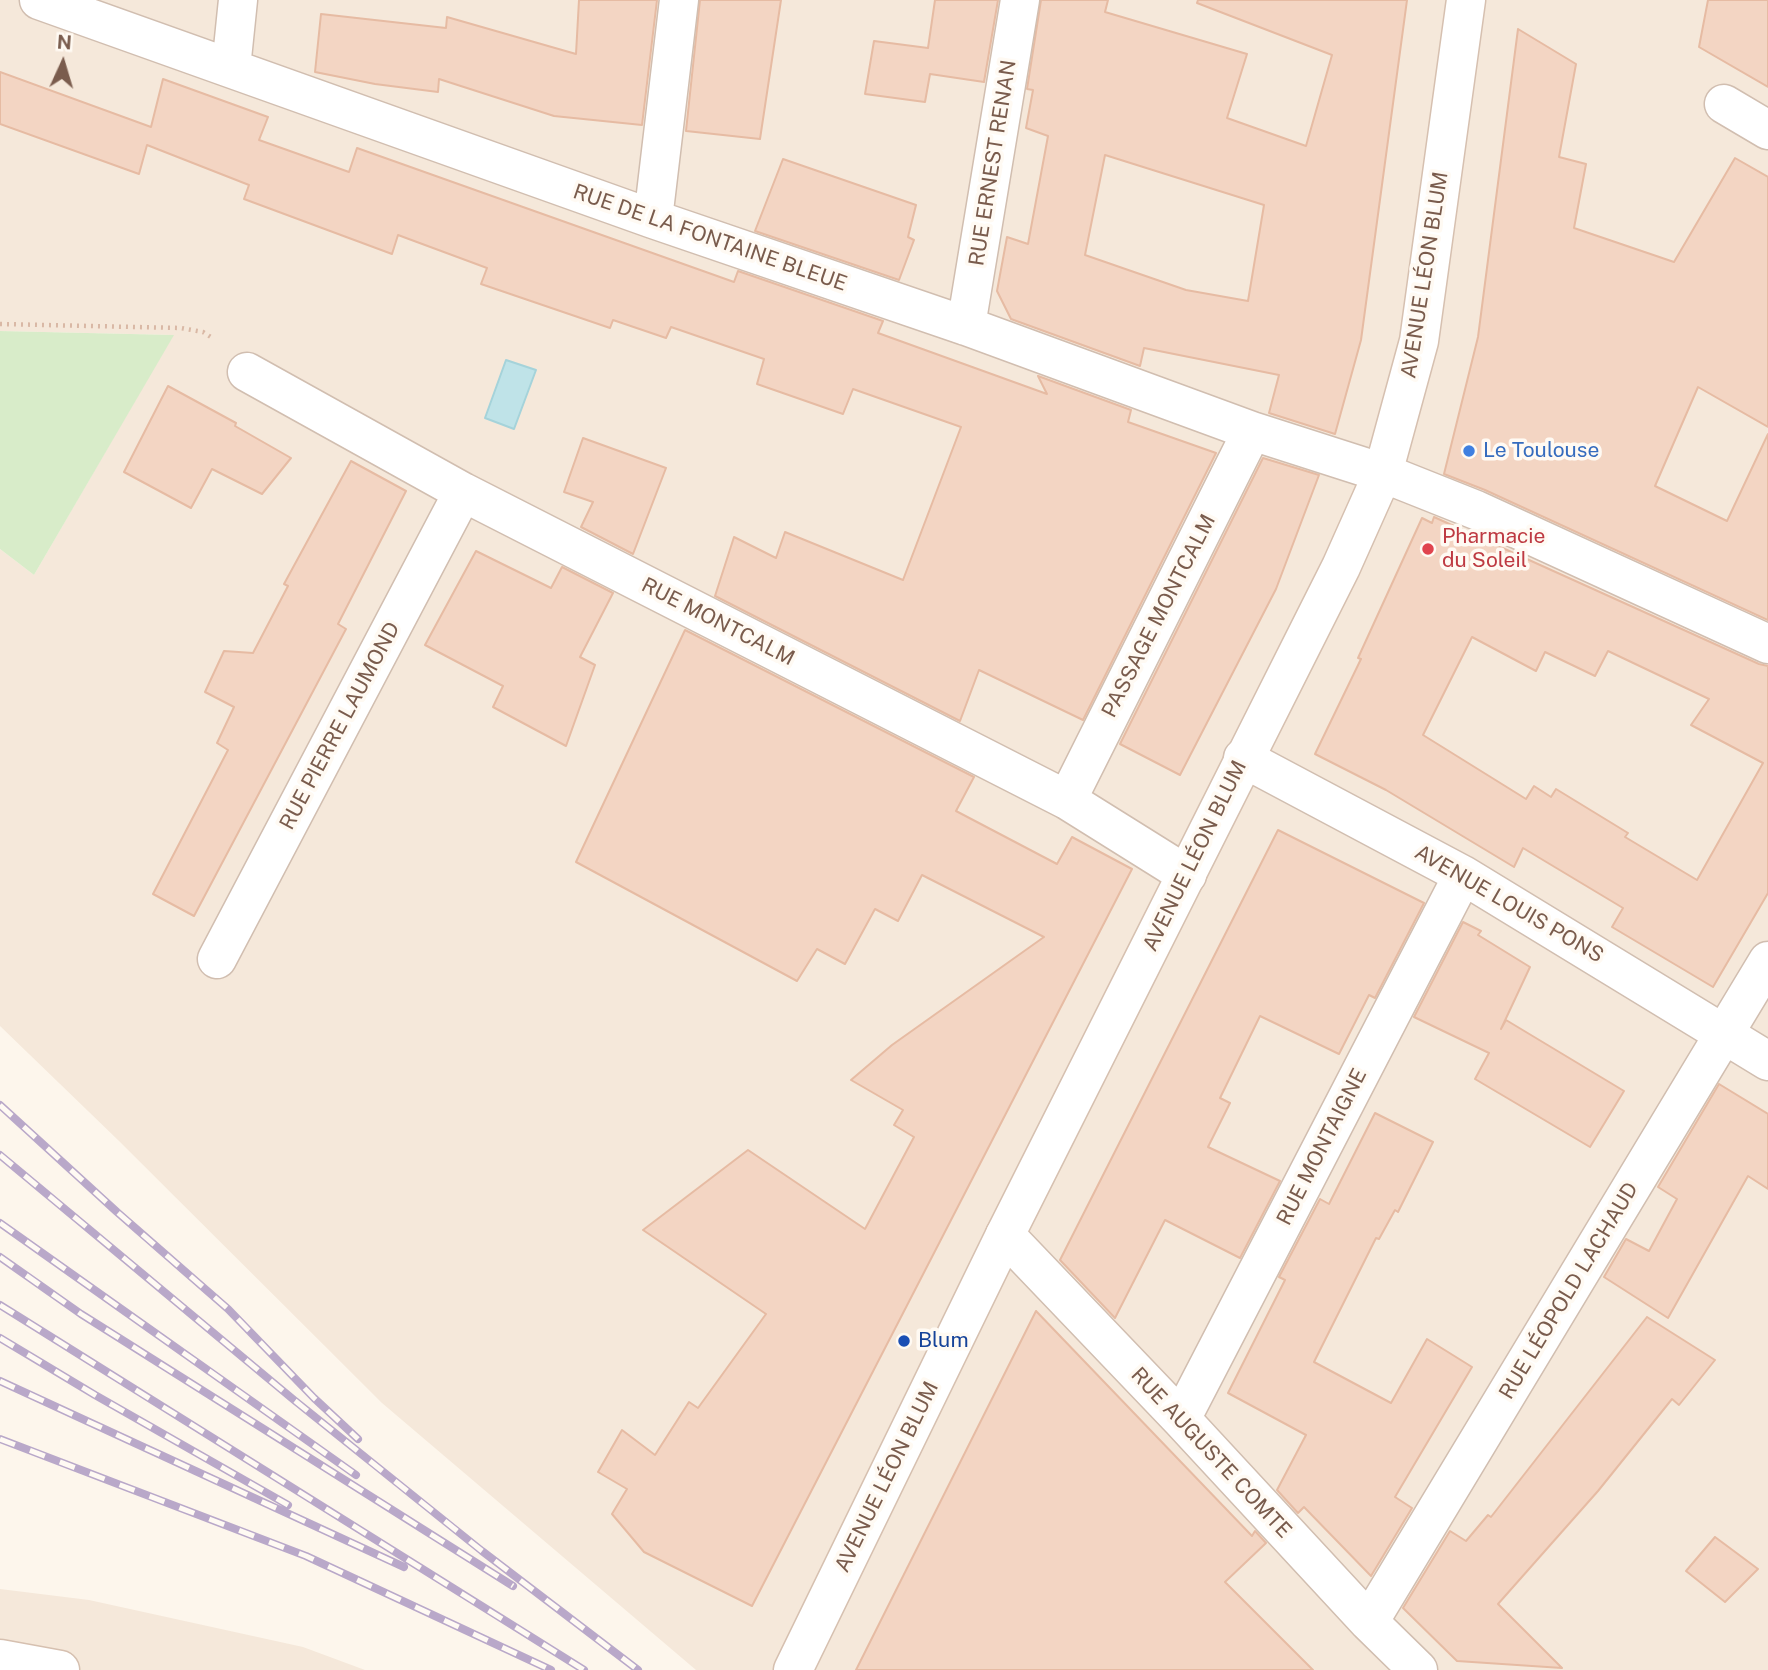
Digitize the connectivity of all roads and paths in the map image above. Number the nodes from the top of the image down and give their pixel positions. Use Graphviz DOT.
graph roads {
  1 [pos="38,0"];
  2 [pos="238,0"];
  3 [pos="679,0"];
  4 [pos="1020,0"];
  5 [pos="1466,0"];
  6 [pos="231,68"];
  7 [pos="1724,104"];
  8 [pos="1768,130"];
  9 [pos="653,219"];
  10 [pos="0,324"];
  11 [pos="966,326"];
  12 [pos="247,372"];
  13 [pos="1252,431"];
  14 [pos="1383,473"];
  15 [pos="463,492"];
  16 [pos="1768,644"];
  17 [pos="1244,758"];
  18 [pos="1067,800"];
  19 [pos="1187,875"];
  20 [pos="1463,875"];
  21 [pos="217,960"];
  22 [pos="1768,961"];
  23 [pos="1725,1033"];
  24 [pos="1768,1061"];
  25 [pos="1005,1235"];
  26 [pos="1181,1419"];
  27 [pos="1369,1622"];
  28 [pos="0,1659"];
  29 [pos="60,1670"];
  30 [pos="793,1670"];
  31 [pos="1418,1670"];
  1 -- 6 [label="street, RUE DE LA FONTAINE BLEUE"];
  2 -- 6 [label="street"];
  3 -- 9 [label="street"];
  4 -- 11 [label="street, RUE ERNEST RENAN"];
  5 -- 14 [label="street, AVENUE LÉON BLUM"];
  6 -- 9 [label="street, RUE DE LA FONTAINE BLEUE"];
  7 -- 8 [label="street"];
  9 -- 11 [label="street, RUE DE LA FONTAINE BLEUE"];
  10 -- 12 [label="path"];
  11 -- 13 [label="street, RUE DE LA FONTAINE BLEUE"];
  12 -- 15 [label="street, RUE MONTCALM"];
  13 -- 14 [label="street, RUE DE LA FONTAINE BLEUE"];
  13 -- 18 [label="street, PASSAGE MONTCALM"];
  14 -- 16 [label="street, RUE DE LA FONTAINE BLEUE"];
  14 -- 17 [label="street, AVENUE LÉON BLUM"];
  15 -- 18 [label="street, RUE MONTCALM"];
  15 -- 21 [label="street, RUE PIERRE LAUMOND"];
  17 -- 19 [label="street, AVENUE LÉON BLUM"];
  17 -- 20 [label="street, AVENUE LOUIS PONS"];
  18 -- 19 [label="street, RUE MONTCALM"];
  19 -- 25 [label="street, AVENUE LÉON BLUM"];
  20 -- 23 [label="street, AVENUE LOUIS PONS"];
  20 -- 26 [label="street, RUE MONTAIGNE"];
  22 -- 23 [label="street, RUE LÉOPOLD LACHAUD"];
  23 -- 24 [label="street, AVENUE LOUIS PONS"];
  23 -- 27 [label="street, RUE LÉOPOLD LACHAUD"];
  25 -- 26 [label="street, RUE AUGUSTE COMTE"];
  25 -- 30 [label="street, AVENUE LÉON BLUM"];
  26 -- 27 [label="street, RUE AUGUSTE COMTE"];
  27 -- 31 [label="street, RUE AUGUSTE COMTE"];
  28 -- 29 [label="street"];
}
